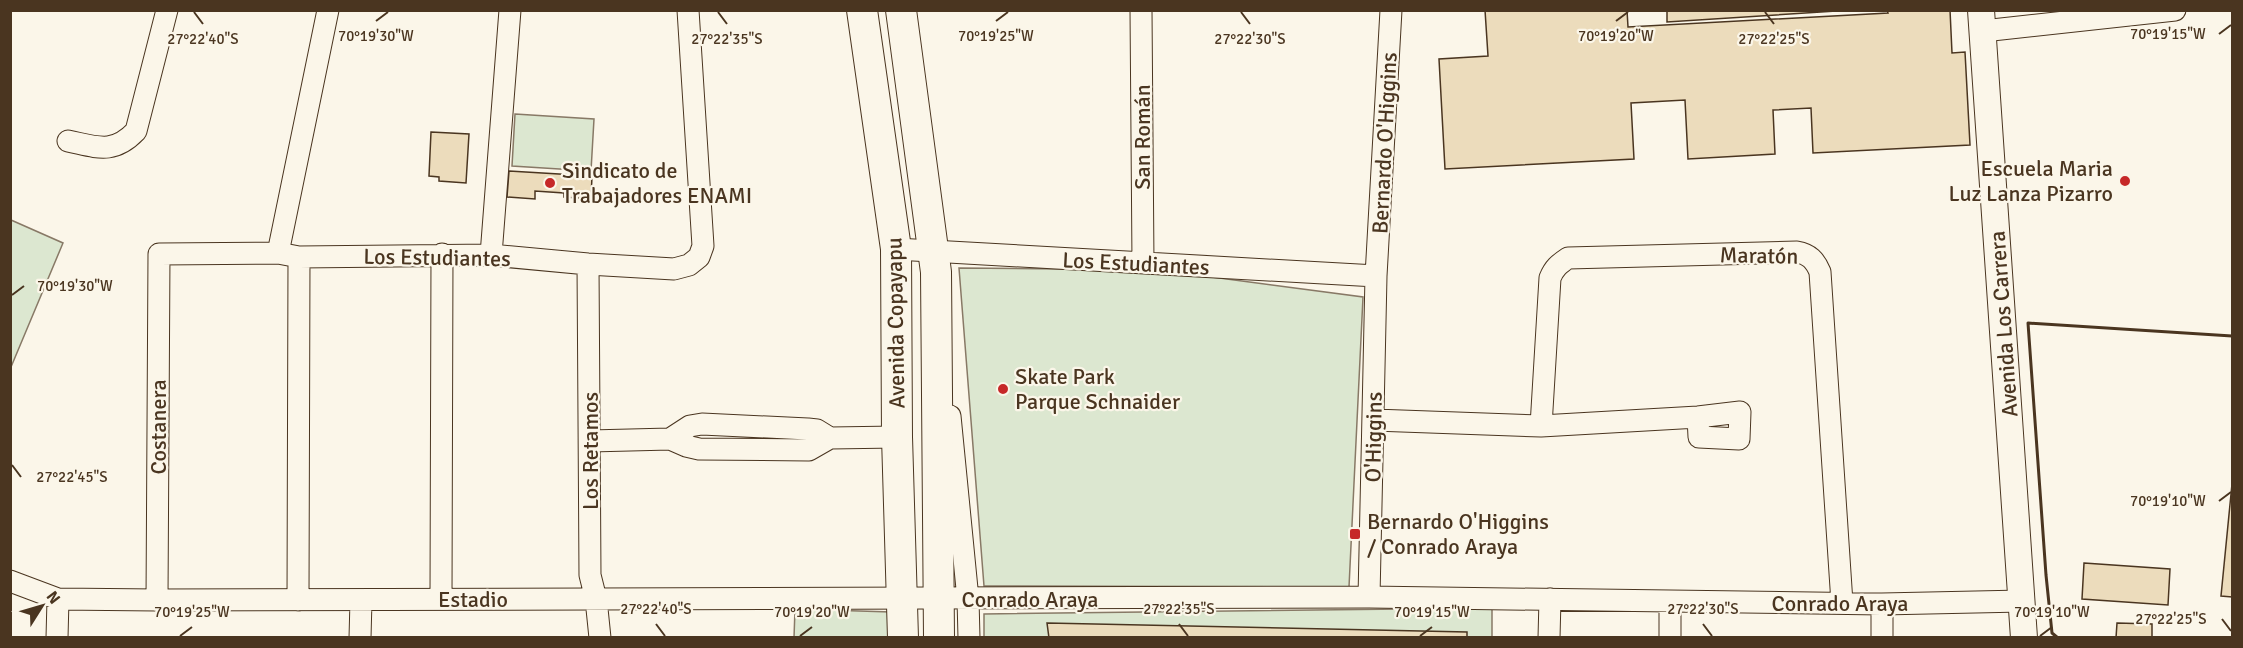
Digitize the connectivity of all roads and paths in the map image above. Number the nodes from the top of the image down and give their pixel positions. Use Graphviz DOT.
graph roads {
  1 [pos="167,10"];
  2 [pos="328,10"];
  3 [pos="510,10"];
  4 [pos="688,10"];
  5 [pos="862,10"];
  6 [pos="901,10"];
  7 [pos="1141,10"];
  8 [pos="1391,10"];
  9 [pos="2175,10"];
  10 [pos="2111,14"];
  11 [pos="1982,21"];
  12 [pos="68,141"];
  13 [pos="896,249"];
  14 [pos="278,253"];
  15 [pos="159,254"];
  16 [pos="442,254"];
  17 [pos="491,255"];
  18 [pos="299,257"];
  19 [pos="934,262"];
  20 [pos="1143,263"];
  21 [pos="588,264"];
  22 [pos="1376,276"];
  23 [pos="1698,417"];
  24 [pos="1374,420"];
  25 [pos="1541,426"];
  26 [pos="897,437"];
  27 [pos="590,441"];
  28 [pos="10,581"];
  29 [pos="1369,597"];
  30 [pos="441,598"];
  31 [pos="596,598"];
  32 [pos="903,598"];
  33 [pos="58,599"];
  34 [pos="938,599"];
  35 [pos="968,599"];
  36 [pos="1550,599"];
  37 [pos="157,600"];
  38 [pos="298,600"];
  39 [pos="362,600"];
  40 [pos="1670,601"];
  41 [pos="2022,601"];
  42 [pos="1842,603"];
  43 [pos="1882,604"];
  44 [pos="57,638"];
  45 [pos="360,638"];
  46 [pos="600,638"];
  47 [pos="903,638"];
  48 [pos="939,638"];
  49 [pos="969,638"];
  50 [pos="1549,638"];
  51 [pos="1670,638"];
  52 [pos="1882,638"];
  53 [pos="2024,638"];
  1 -- 12 [label="street"];
  2 -- 14 [label="street"];
  3 -- 17 [label="street"];
  4 -- 21 [label="street, Los Estudiantes"];
  5 -- 13 [label="highway, Avenida Copayapu"];
  6 -- 19 [label="highway, Avenida Copayapu"];
  7 -- 20 [label="street, San Román"];
  8 -- 22 [label="street, Bernardo O'Higgins"];
  9 -- 10 [label="street"];
  10 -- 11 [label="street"];
  11 -- 41 [label="main road, Avenida Los Carrera"];
  13 -- 19 [label="street, Los Estudiantes"];
  13 -- 26 [label="highway, Avenida Copayapu"];
  14 -- 15 [label="street, Los Estudiantes"];
  14 -- 18 [label="street, Los Estudiantes"];
  15 -- 37 [label="street, Costanera"];
  16 -- 17 [label="street, Los Estudiantes"];
  16 -- 18 [label="street, Los Estudiantes"];
  16 -- 30 [label="street"];
  17 -- 21 [label="street, Los Estudiantes"];
  18 -- 38 [label="street"];
  19 -- 20 [label="street, Los Estudiantes"];
  19 -- 34 [label="highway, Avenida Copayapu"];
  19 -- 35 [label="street, Avenida Copayapu"];
  20 -- 22 [label="street, Los Estudiantes"];
  21 -- 27 [label="street, Los Retamos"];
  22 -- 24 [label="street, O'Higgins"];
  23 -- 25 [label="street"];
  24 -- 25 [label="street"];
  24 -- 29 [label="street, O'Higgins"];
  25 -- 42 [label="street, Maratón"];
  26 -- 27 [label="street"];
  26 -- 32 [label="highway, Avenida Copayapu"];
  27 -- 31 [label="street, Los Retamos"];
  28 -- 33 [label="street, Estadio"];
  29 -- 35 [label="street, Conrado Araya"];
  29 -- 36 [label="street, Conrado Araya"];
  30 -- 31 [label="street, Estadio"];
  30 -- 39 [label="street, Estadio"];
  31 -- 32 [label="street, Estadio"];
  31 -- 46 [label="street, Los Retamos"];
  32 -- 34 [label="street, Estadio"];
  32 -- 47 [label="highway, Avenida Copayapu"];
  33 -- 37 [label="street, Estadio"];
  33 -- 44 [label="street"];
  34 -- 35 [label="street, Conrado Araya"];
  34 -- 48 [label="highway, Avenida Copayapu"];
  35 -- 49 [label="street, Avenida Copayapu"];
  36 -- 40 [label="street, Conrado Araya"];
  36 -- 50 [label="street"];
  37 -- 38 [label="street, Estadio"];
  38 -- 39 [label="street, Estadio"];
  39 -- 45 [label="street"];
  40 -- 42 [label="street, Conrado Araya"];
  40 -- 51 [label="street"];
  41 -- 43 [label="street, Conrado Araya"];
  41 -- 53 [label="main road, Avenida Los Carrera"];
  42 -- 43 [label="street, Conrado Araya"];
  43 -- 52 [label="street"];
}
